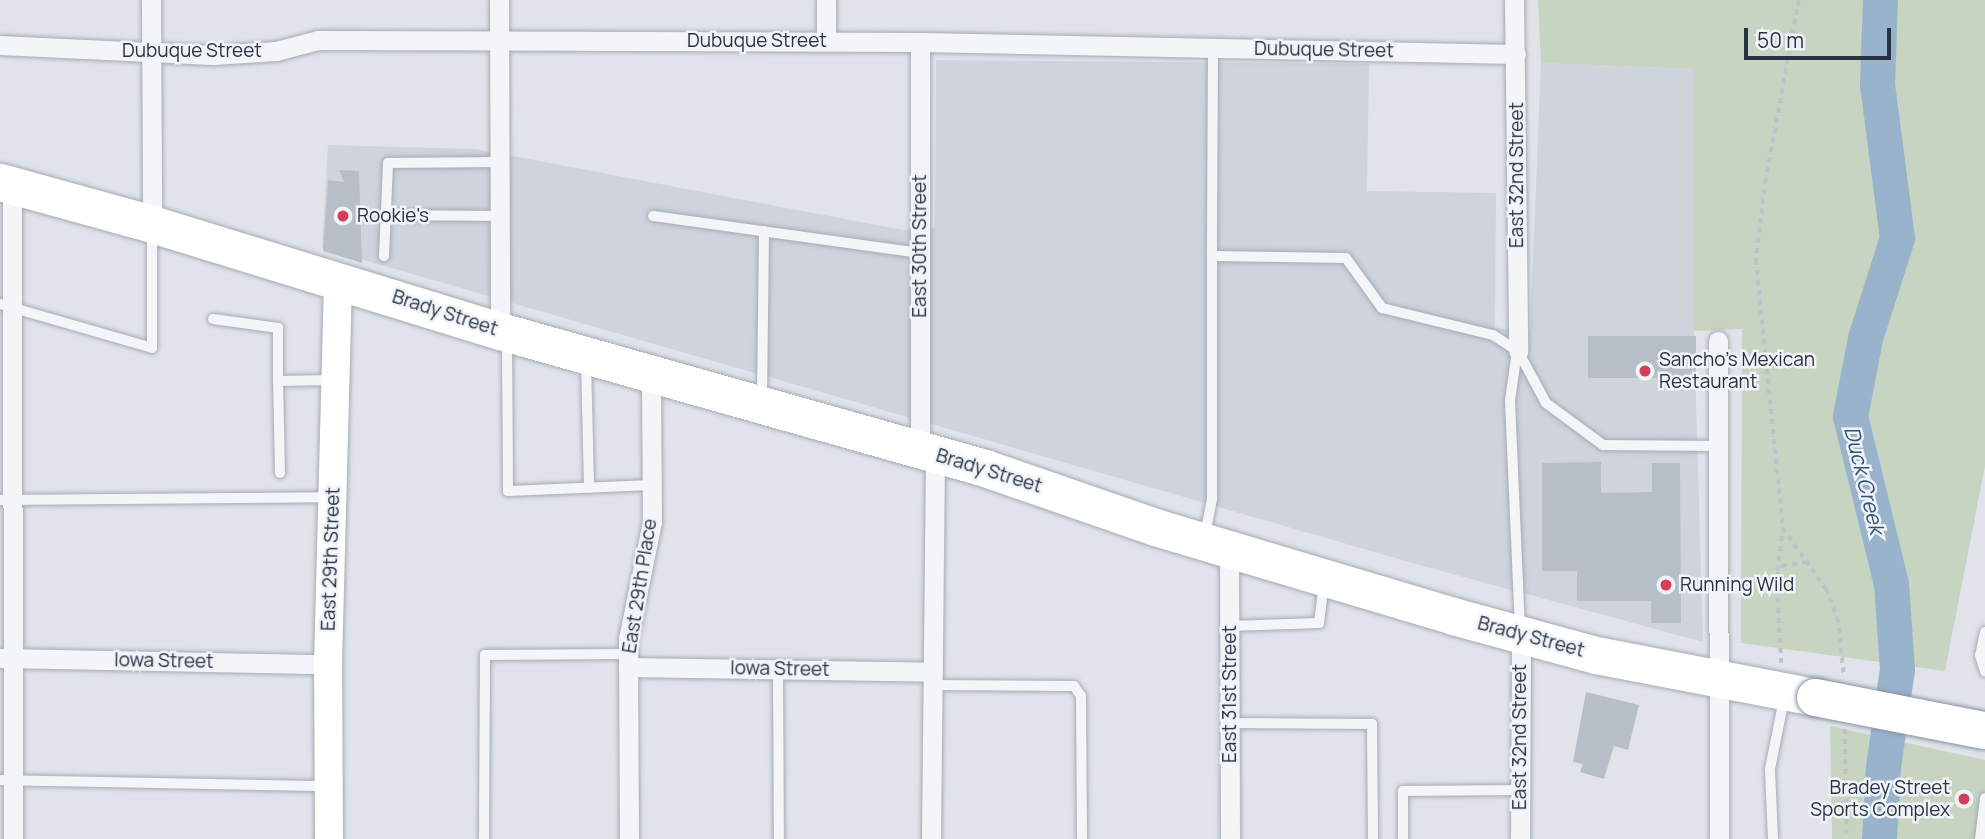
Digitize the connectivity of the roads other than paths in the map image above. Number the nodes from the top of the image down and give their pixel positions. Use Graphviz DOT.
graph roads {
  1 [pos="151,0"];
  2 [pos="499,0"];
  3 [pos="826,0"];
  4 [pos="1514,0"];
  5 [pos="499,40"];
  6 [pos="826,41"];
  7 [pos="920,42"];
  8 [pos="0,45"];
  9 [pos="1213,47"];
  10 [pos="150,52"];
  11 [pos="1516,54"];
  12 [pos="498,162"];
  13 [pos="6,184"];
  14 [pos="386,215"];
  15 [pos="499,216"];
  16 [pos="653,216"];
  17 [pos="152,224"];
  18 [pos="764,232"];
  19 [pos="920,253"];
  20 [pos="384,256"];
  21 [pos="1212,256"];
  22 [pos="338,279"];
  23 [pos="6,306"];
  24 [pos="213,319"];
  25 [pos="504,332"];
  26 [pos="6,340"];
  27 [pos="1718,341"];
  28 [pos="1518,351"];
  29 [pos="586,356"];
  30 [pos="651,375"];
  31 [pos="336,380"];
  32 [pos="278,381"];
  33 [pos="762,406"];
  34 [pos="1717,446"];
  35 [pos="928,452"];
  36 [pos="280,473"];
  37 [pos="652,485"];
  38 [pos="589,488"];
  39 [pos="334,497"];
  40 [pos="6,500"];
  41 [pos="1216,545"];
  42 [pos="1325,578"];
  43 [pos="1230,626"];
  44 [pos="1985,632"];
  45 [pos="1521,635"];
  46 [pos="6,658"];
  47 [pos="628,660"];
  48 [pos="328,664"];
  49 [pos="778,669"];
  50 [pos="1985,671"];
  51 [pos="933,678"];
  52 [pos="1716,679"];
  53 [pos="1822,698"];
  54 [pos="1230,723"];
  55 [pos="1984,727"];
  56 [pos="7,780"];
  57 [pos="329,786"];
  58 [pos="1520,790"];
  59 [pos="1985,798"];
  60 [pos="13,839"];
  61 [pos="329,839"];
  62 [pos="484,839"];
  63 [pos="629,839"];
  64 [pos="779,839"];
  65 [pos="932,839"];
  66 [pos="1082,839"];
  67 [pos="1230,839"];
  68 [pos="1373,839"];
  69 [pos="1403,839"];
  70 [pos="1520,839"];
  71 [pos="1719,839"];
  72 [pos="1773,839"];
  73 [pos="1980,839"];
  1 -- 10 [label="street"];
  2 -- 5 [label="street"];
  3 -- 6 [label="street"];
  4 -- 11 [label="street, East 32nd Street"];
  5 -- 6 [label="street, Dubuque Street"];
  5 -- 10 [label="street, Dubuque Street"];
  5 -- 12 [label="street"];
  6 -- 7 [label="street, Dubuque Street"];
  7 -- 9 [label="street, Dubuque Street"];
  7 -- 19 [label="street, East 30th Street"];
  8 -- 10 [label="street, Dubuque Street"];
  9 -- 11 [label="street, Dubuque Street"];
  9 -- 21 [label="lane"];
  10 -- 17 [label="street"];
  11 -- 28 [label="street, East 32nd Street"];
  12 -- 14 [label="lane"];
  12 -- 15 [label="street"];
  13 -- 17 [label="highway, Brady Street"];
  13 -- 23 [label="street"];
  14 -- 15 [label="lane"];
  14 -- 20 [label="lane"];
  15 -- 25 [label="street"];
  16 -- 18 [label="lane"];
  17 -- 22 [label="highway, Brady Street"];
  17 -- 23 [label="lane"];
  18 -- 19 [label="lane"];
  18 -- 33 [label="lane"];
  19 -- 35 [label="street, East 30th Street"];
  21 -- 28 [label="lane"];
  21 -- 41 [label="lane"];
  22 -- 25 [label="highway, Brady Street"];
  22 -- 31 [label="street, East 29th Street"];
  23 -- 26 [label="street"];
  24 -- 32 [label="lane"];
  25 -- 29 [label="highway, Brady Street"];
  25 -- 38 [label="lane"];
  26 -- 40 [label="street"];
  27 -- 34 [label="street"];
  28 -- 34 [label="lane"];
  28 -- 45 [label="lane"];
  29 -- 30 [label="highway, Brady Street"];
  29 -- 38 [label="lane"];
  30 -- 33 [label="highway, Brady Street"];
  30 -- 37 [label="street, East 29th Place"];
  31 -- 32 [label="lane"];
  31 -- 39 [label="street, East 29th Street"];
  32 -- 36 [label="lane"];
  33 -- 35 [label="highway, Brady Street"];
  34 -- 52 [label="street"];
  35 -- 41 [label="highway, Brady Street"];
  35 -- 51 [label="street, East 30th Street"];
  37 -- 38 [label="lane"];
  37 -- 47 [label="street, East 29th Place"];
  39 -- 40 [label="lane"];
  39 -- 48 [label="street, East 29th Street"];
  40 -- 46 [label="street"];
  41 -- 42 [label="highway, Brady Street"];
  41 -- 43 [label="street, East 31st Street"];
  42 -- 43 [label="lane"];
  42 -- 45 [label="highway, Brady Street"];
  43 -- 54 [label="street, East 31st Street"];
  44 -- 50 [label="lane"];
  45 -- 52 [label="highway, Brady Street"];
  45 -- 58 [label="street, East 32nd Street"];
  46 -- 48 [label="street, Iowa Street"];
  46 -- 56 [label="street"];
  47 -- 49 [label="street, Iowa Street"];
  47 -- 62 [label="lane"];
  47 -- 63 [label="street, East 29th Place"];
  48 -- 57 [label="street, East 29th Street"];
  49 -- 51 [label="street, Iowa Street"];
  49 -- 64 [label="lane"];
  51 -- 65 [label="street, East 30th Street"];
  51 -- 66 [label="lane"];
  52 -- 53 [label="highway, Brady Street"];
  52 -- 71 [label="street"];
  53 -- 55 [label="highway, Brady Street, bridge"];
  53 -- 72 [label="lane"];
  54 -- 67 [label="street, East 31st Street"];
  54 -- 68 [label="lane"];
  56 -- 57 [label="lane"];
  56 -- 60 [label="street"];
  57 -- 61 [label="street, East 29th Street"];
  58 -- 69 [label="lane"];
  58 -- 70 [label="street, East 32nd Street"];
  59 -- 73 [label="lane"];
}
